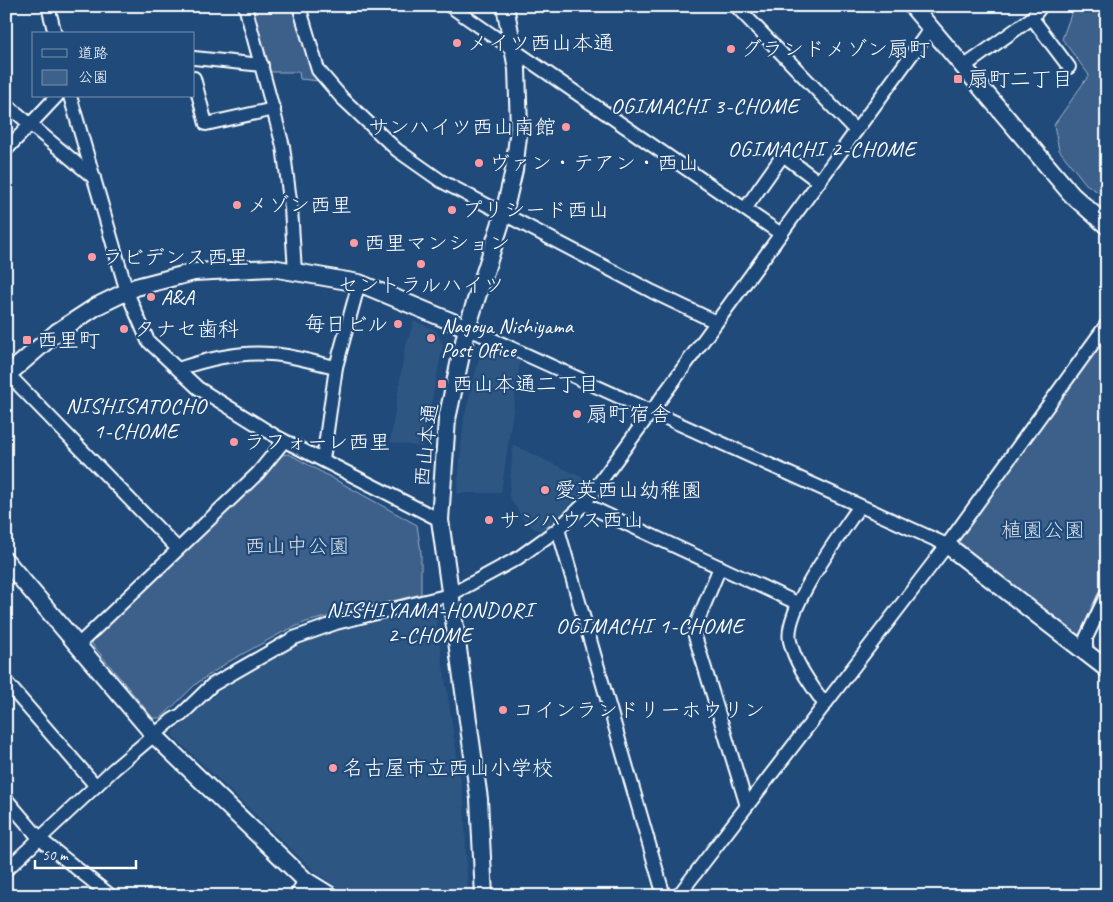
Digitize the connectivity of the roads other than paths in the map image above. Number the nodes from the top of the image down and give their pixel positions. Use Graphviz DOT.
graph roads {
  1 [pos="48,6"];
  2 [pos="245,6"];
  3 [pos="299,6"];
  4 [pos="450,6"];
  5 [pos="505,6"];
  6 [pos="736,6"];
  7 [pos="912,6"];
  8 [pos="1037,10"];
  9 [pos="931,28"];
  10 [pos="54,32"];
  11 [pos="512,48"];
  12 [pos="195,58"];
  13 [pos="262,65"];
  14 [pos="1069,67"];
  15 [pos="962,68"];
  16 [pos="195,82"];
  17 [pos="55,98"];
  18 [pos="71,98"];
  19 [pos="6,104"];
  20 [pos="274,108"];
  21 [pos="30,125"];
  22 [pos="856,131"];
  23 [pos="6,150"];
  24 [pos="94,178"];
  25 [pos="819,182"];
  26 [pos="745,209"];
  27 [pos="504,213"];
  28 [pos="1107,226"];
  29 [pos="781,234"];
  30 [pos="295,272"];
  31 [pos="359,283"];
  32 [pos="126,292"];
  33 [pos="716,322"];
  34 [pos="1107,324"];
  35 [pos="467,328"];
  36 [pos="336,367"];
  37 [pos="178,369"];
  38 [pos="7,374"];
  39 [pos="650,410"];
  40 [pos="284,440"];
  41 [pos="323,460"];
  42 [pos="584,504"];
  43 [pos="859,507"];
  44 [pos="440,520"];
  45 [pos="558,529"];
  46 [pos="947,546"];
  47 [pos="178,548"];
  48 [pos="6,561"];
  49 [pos="720,567"];
  50 [pos="1107,594"];
  51 [pos="450,595"];
  52 [pos="797,603"];
  53 [pos="78,645"];
  54 [pos="1086,653"];
  55 [pos="1107,669"];
  56 [pos="6,682"];
  57 [pos="825,705"];
  58 [pos="155,736"];
  59 [pos="96,786"];
  60 [pos="6,799"];
  61 [pos="747,806"];
  62 [pos="40,839"];
  63 [pos="6,870"];
  64 [pos="305,880"];
  65 [pos="111,896"];
  66 [pos="296,896"];
  67 [pos="331,896"];
  68 [pos="484,896"];
  69 [pos="664,896"];
  70 [pos="678,896"];
  1 -- 10 [label="street"];
  2 -- 13 [label="street"];
  3 -- 27 [label="street"];
  4 -- 11 [label="street"];
  5 -- 11 [label="street, 西山本通"];
  6 -- 22 [label="street"];
  7 -- 9 [label="street"];
  8 -- 14 [label="street"];
  8 -- 15 [label="street"];
  9 -- 15 [label="street"];
  9 -- 22 [label="street"];
  11 -- 26 [label="street"];
  11 -- 27 [label="street, 西山本通"];
  12 -- 13 [label="street"];
  13 -- 20 [label="street"];
  15 -- 28 [label="street"];
  16 -- 20 [label="street"];
  17 -- 21 [label="street"];
  18 -- 24 [label="street"];
  19 -- 21 [label="street"];
  20 -- 30 [label="street"];
  21 -- 23 [label="street"];
  21 -- 24 [label="street"];
  22 -- 25 [label="street"];
  24 -- 32 [label="street"];
  25 -- 26 [label="street"];
  25 -- 29 [label="street"];
  26 -- 29 [label="street"];
  27 -- 33 [label="street"];
  27 -- 35 [label="street, 西山本通"];
  29 -- 33 [label="street"];
  30 -- 31 [label="street"];
  30 -- 32 [label="street"];
  31 -- 35 [label="street"];
  31 -- 36 [label="street"];
  32 -- 37 [label="street"];
  32 -- 38 [label="street"];
  33 -- 39 [label="street"];
  34 -- 46 [label="street"];
  35 -- 39 [label="street"];
  35 -- 44 [label="street, 西山本通"];
  36 -- 37 [label="street"];
  36 -- 41 [label="street"];
  37 -- 40 [label="street"];
  38 -- 47 [label="street"];
  39 -- 42 [label="street"];
  39 -- 43 [label="street"];
  40 -- 41 [label="street"];
  40 -- 47 [label="street"];
  41 -- 44 [label="street"];
  42 -- 45 [label="street"];
  42 -- 49 [label="street"];
  43 -- 46 [label="street"];
  43 -- 52 [label="street"];
  44 -- 51 [label="street, 西山本通"];
  45 -- 51 [label="street"];
  45 -- 69 [label="street"];
  46 -- 54 [label="street"];
  46 -- 57 [label="street"];
  47 -- 53 [label="street"];
  48 -- 53 [label="street"];
  49 -- 52 [label="street"];
  49 -- 61 [label="street"];
  50 -- 54 [label="street"];
  51 -- 58 [label="street"];
  51 -- 68 [label="street, 西山本通"];
  52 -- 57 [label="street"];
  53 -- 58 [label="street"];
  54 -- 55 [label="street"];
  56 -- 59 [label="street"];
  57 -- 61 [label="street"];
  58 -- 59 [label="street"];
  58 -- 64 [label="street"];
  59 -- 62 [label="street"];
  60 -- 62 [label="street"];
  61 -- 70 [label="street"];
  62 -- 63 [label="street"];
  62 -- 65 [label="street"];
  64 -- 66 [label="street"];
  64 -- 67 [label="street"];
}
